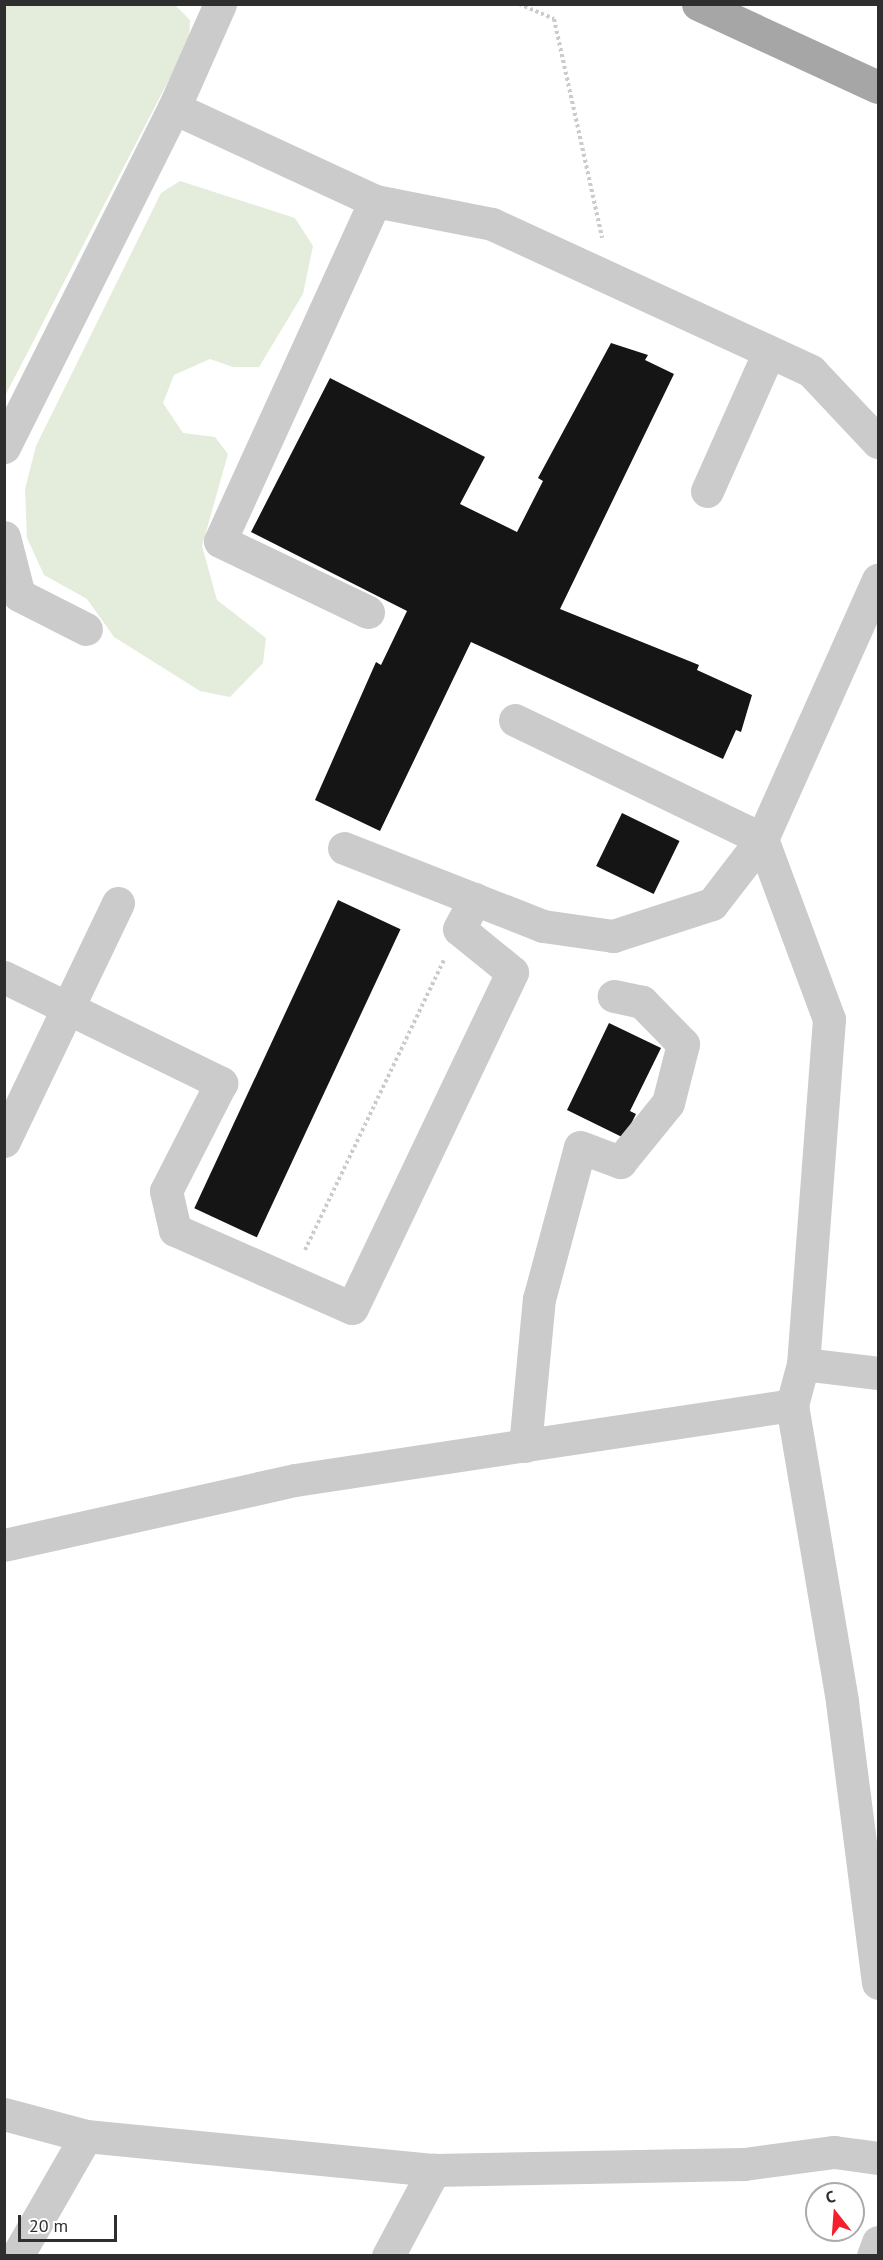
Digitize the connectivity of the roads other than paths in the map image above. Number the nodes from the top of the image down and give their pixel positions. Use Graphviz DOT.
graph roads {
  1 [pos="220,4"];
  2 [pos="698,4"];
  3 [pos="879,87"];
  4 [pos="174,108"];
  5 [pos="375,201"];
  6 [pos="769,352"];
  7 [pos="879,442"];
  8 [pos="4,447"];
  9 [pos="707,491"];
  10 [pos="4,537"];
  11 [pos="879,580"];
  12 [pos="368,612"];
  13 [pos="86,628"];
  14 [pos="515,720"];
  15 [pos="762,839"];
  16 [pos="344,848"];
  17 [pos="475,899"];
  18 [pos="118,903"];
  19 [pos="4,977"];
  20 [pos="614,996"];
  21 [pos="68,1008"];
  22 [pos="4,1141"];
  23 [pos="803,1364"];
  24 [pos="879,1373"];
  25 [pos="792,1405"];
  26 [pos="525,1446"];
  27 [pos="4,1545"];
  28 [pos="871,1875"];
  29 [pos="879,1983"];
  30 [pos="4,2114"];
  31 [pos="86,2136"];
  32 [pos="879,2158"];
  33 [pos="434,2170"];
  34 [pos="879,2241"];
  35 [pos="17,2256"];
  36 [pos="388,2256"];
  37 [pos="873,2256"];
  1 -- 4 [label="street"];
  2 -- 3 [label="main road"];
  4 -- 5 [label="street"];
  4 -- 8 [label="street"];
  5 -- 6 [label="street"];
  5 -- 12 [label="street"];
  6 -- 7 [label="street"];
  6 -- 9 [label="street"];
  10 -- 13 [label="street"];
  11 -- 15 [label="street"];
  14 -- 15 [label="street"];
  15 -- 17 [label="street"];
  15 -- 23 [label="street"];
  16 -- 17 [label="street"];
  17 -- 21 [label="street"];
  18 -- 21 [label="street"];
  19 -- 21 [label="street"];
  20 -- 26 [label="street"];
  21 -- 22 [label="street"];
  23 -- 24 [label="street"];
  23 -- 25 [label="street"];
  25 -- 26 [label="street"];
  25 -- 28 [label="street"];
  26 -- 27 [label="street"];
  28 -- 29 [label="street"];
  30 -- 31 [label="street"];
  31 -- 33 [label="street"];
  31 -- 35 [label="street"];
  32 -- 33 [label="street"];
  33 -- 36 [label="street"];
  34 -- 37 [label="street"];
}
